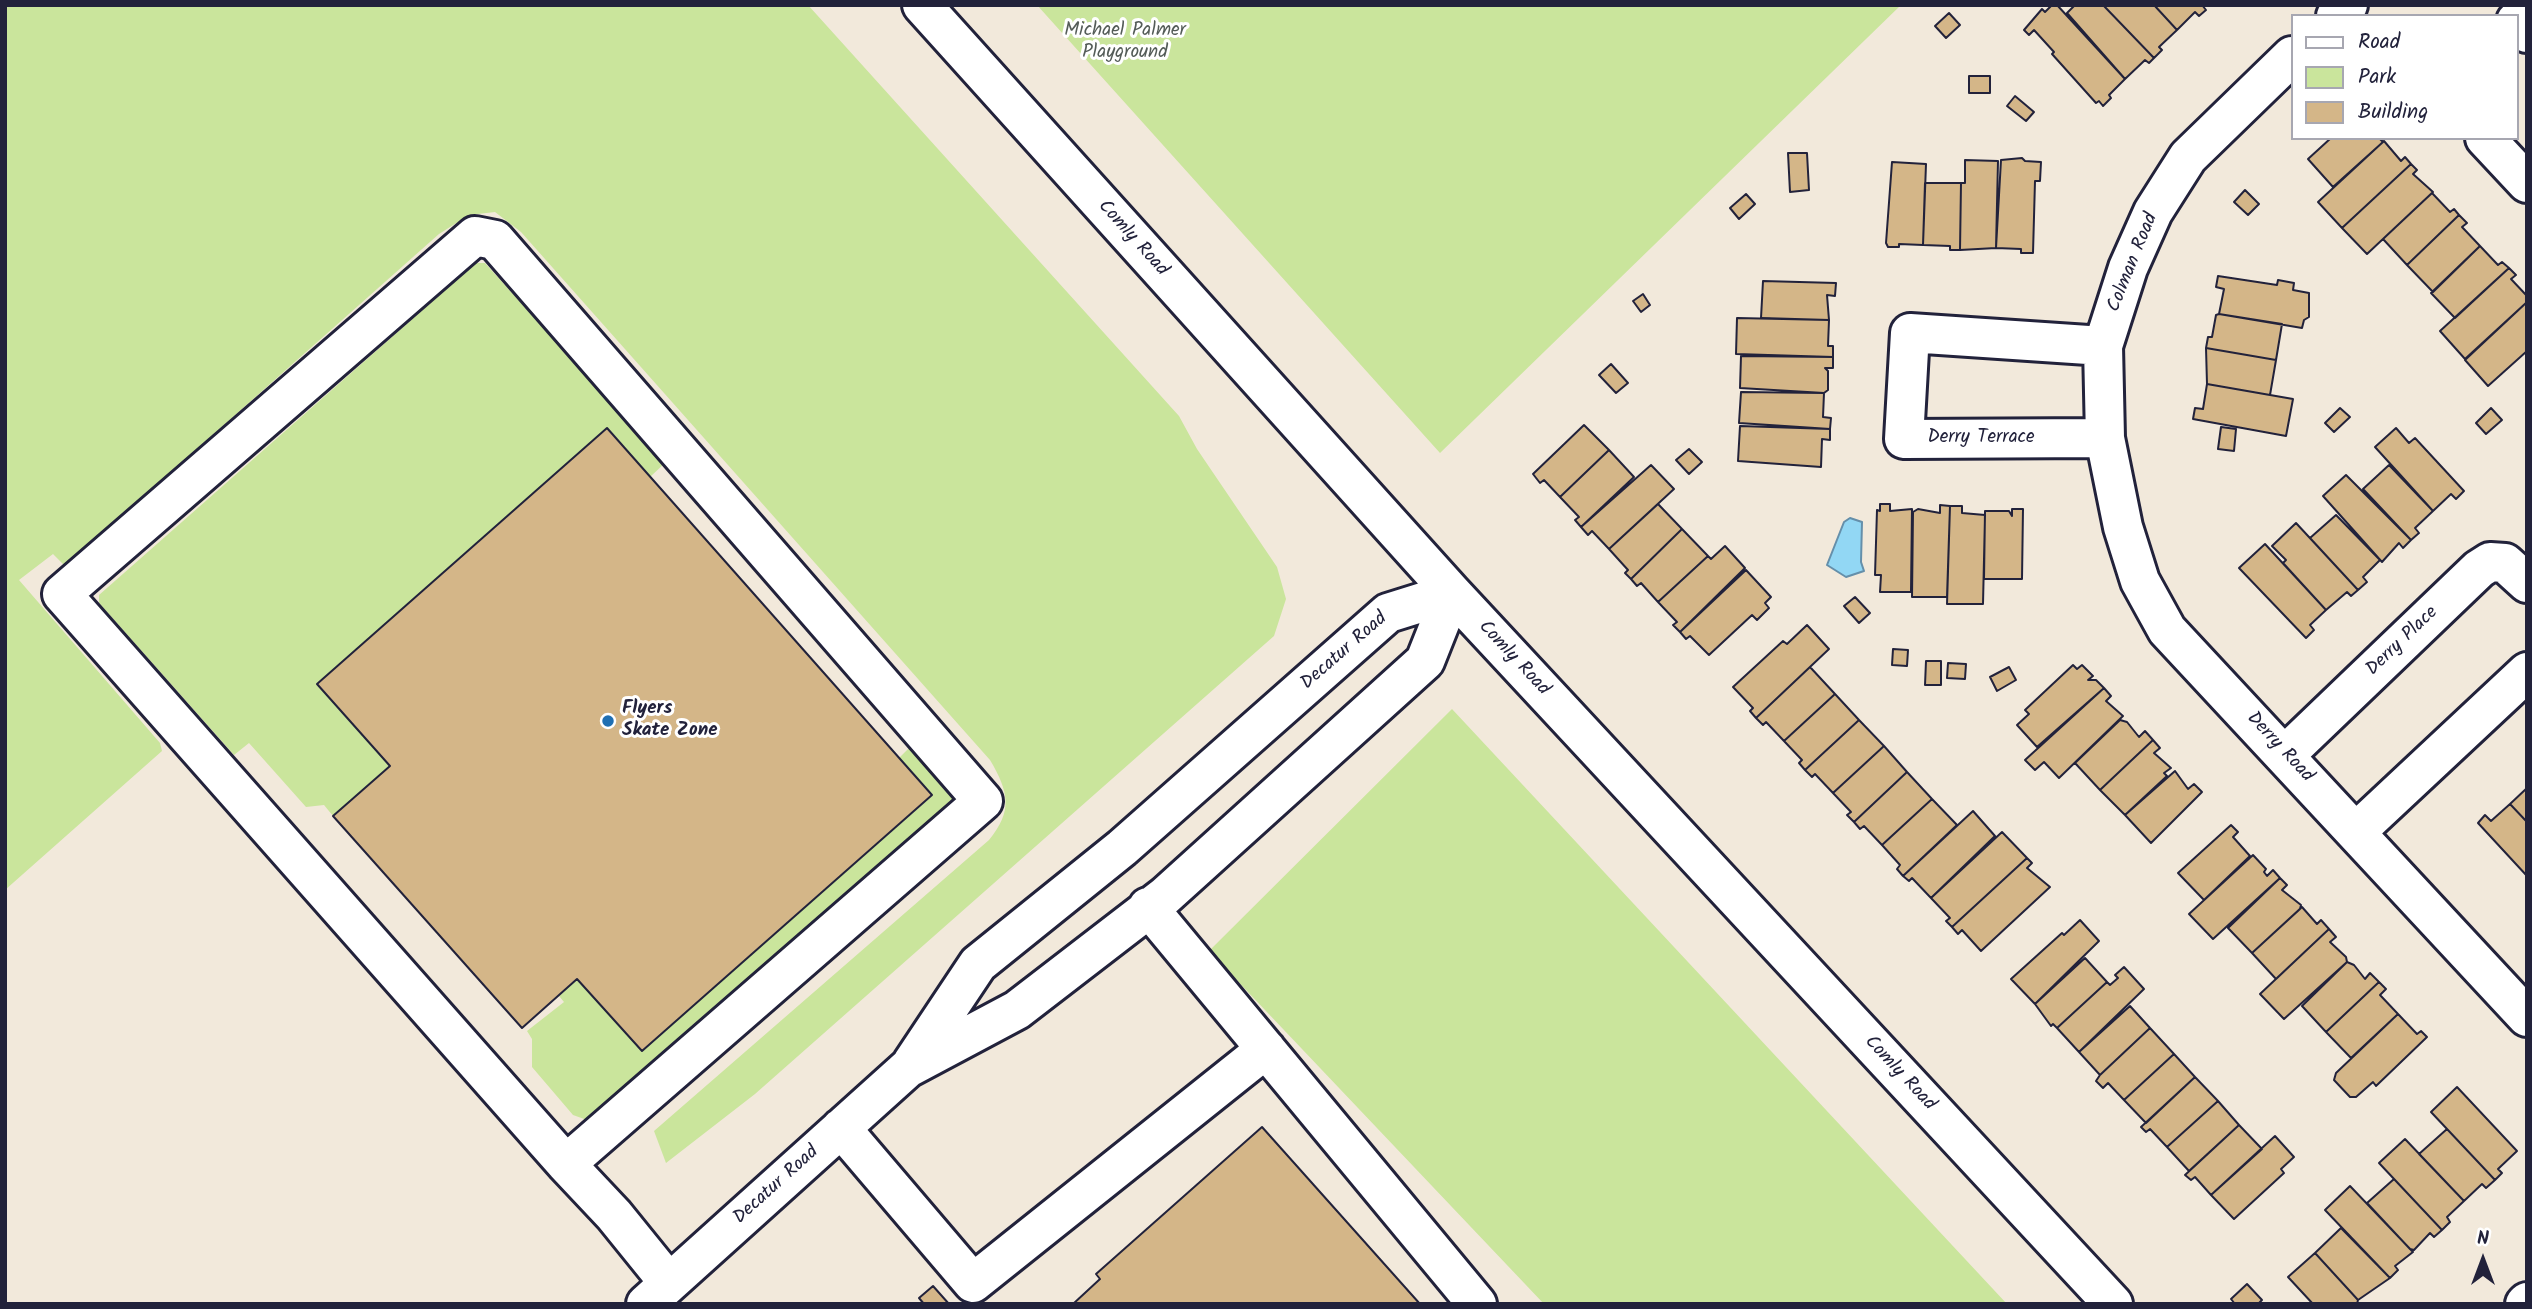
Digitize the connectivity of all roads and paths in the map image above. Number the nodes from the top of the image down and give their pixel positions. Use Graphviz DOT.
graph roads {
  1 [pos="922,5"];
  2 [pos="2290,58"];
  3 [pos="2488,140"];
  4 [pos="2527,183"];
  5 [pos="2103,346"];
  6 [pos="2105,438"];
  7 [pos="2527,583"];
  8 [pos="1452,593"];
  9 [pos="2527,672"];
  10 [pos="2285,755"];
  11 [pos="2356,832"];
  12 [pos="1148,907"];
  13 [pos="2527,1017"];
  14 [pos="1266,1049"];
  15 [pos="908,1068"];
  16 [pos="841,1128"];
  17 [pos="566,1164"];
  18 [pos="658,1294"];
  19 [pos="1477,1304"];
  20 [pos="2113,1304"];
  1 -- 8 [label="street, Comly Road"];
  2 -- 5 [label="street, Colman Road"];
  3 -- 4 [label="street"];
  5 -- 6 [label="street, Colman Road"];
  5 -- 6 [label="street, Derry Terrace"];
  6 -- 10 [label="street, Derry Road"];
  7 -- 10 [label="street, Derry Place"];
  8 -- 12 [label="street, Decatur Road"];
  8 -- 15 [label="street, Decatur Road"];
  8 -- 20 [label="street, Comly Road"];
  9 -- 11 [label="street"];
  10 -- 11 [label="street, Derry Road"];
  11 -- 13 [label="street, Derry Road"];
  12 -- 14 [label="street"];
  12 -- 15 [label="street, Decatur Road"];
  14 -- 16 [label="street"];
  14 -- 19 [label="street"];
  15 -- 16 [label="street, Decatur Road"];
  16 -- 18 [label="street, Decatur Road"];
  17 -- 17 [label="street"];
  17 -- 18 [label="street"];
}
